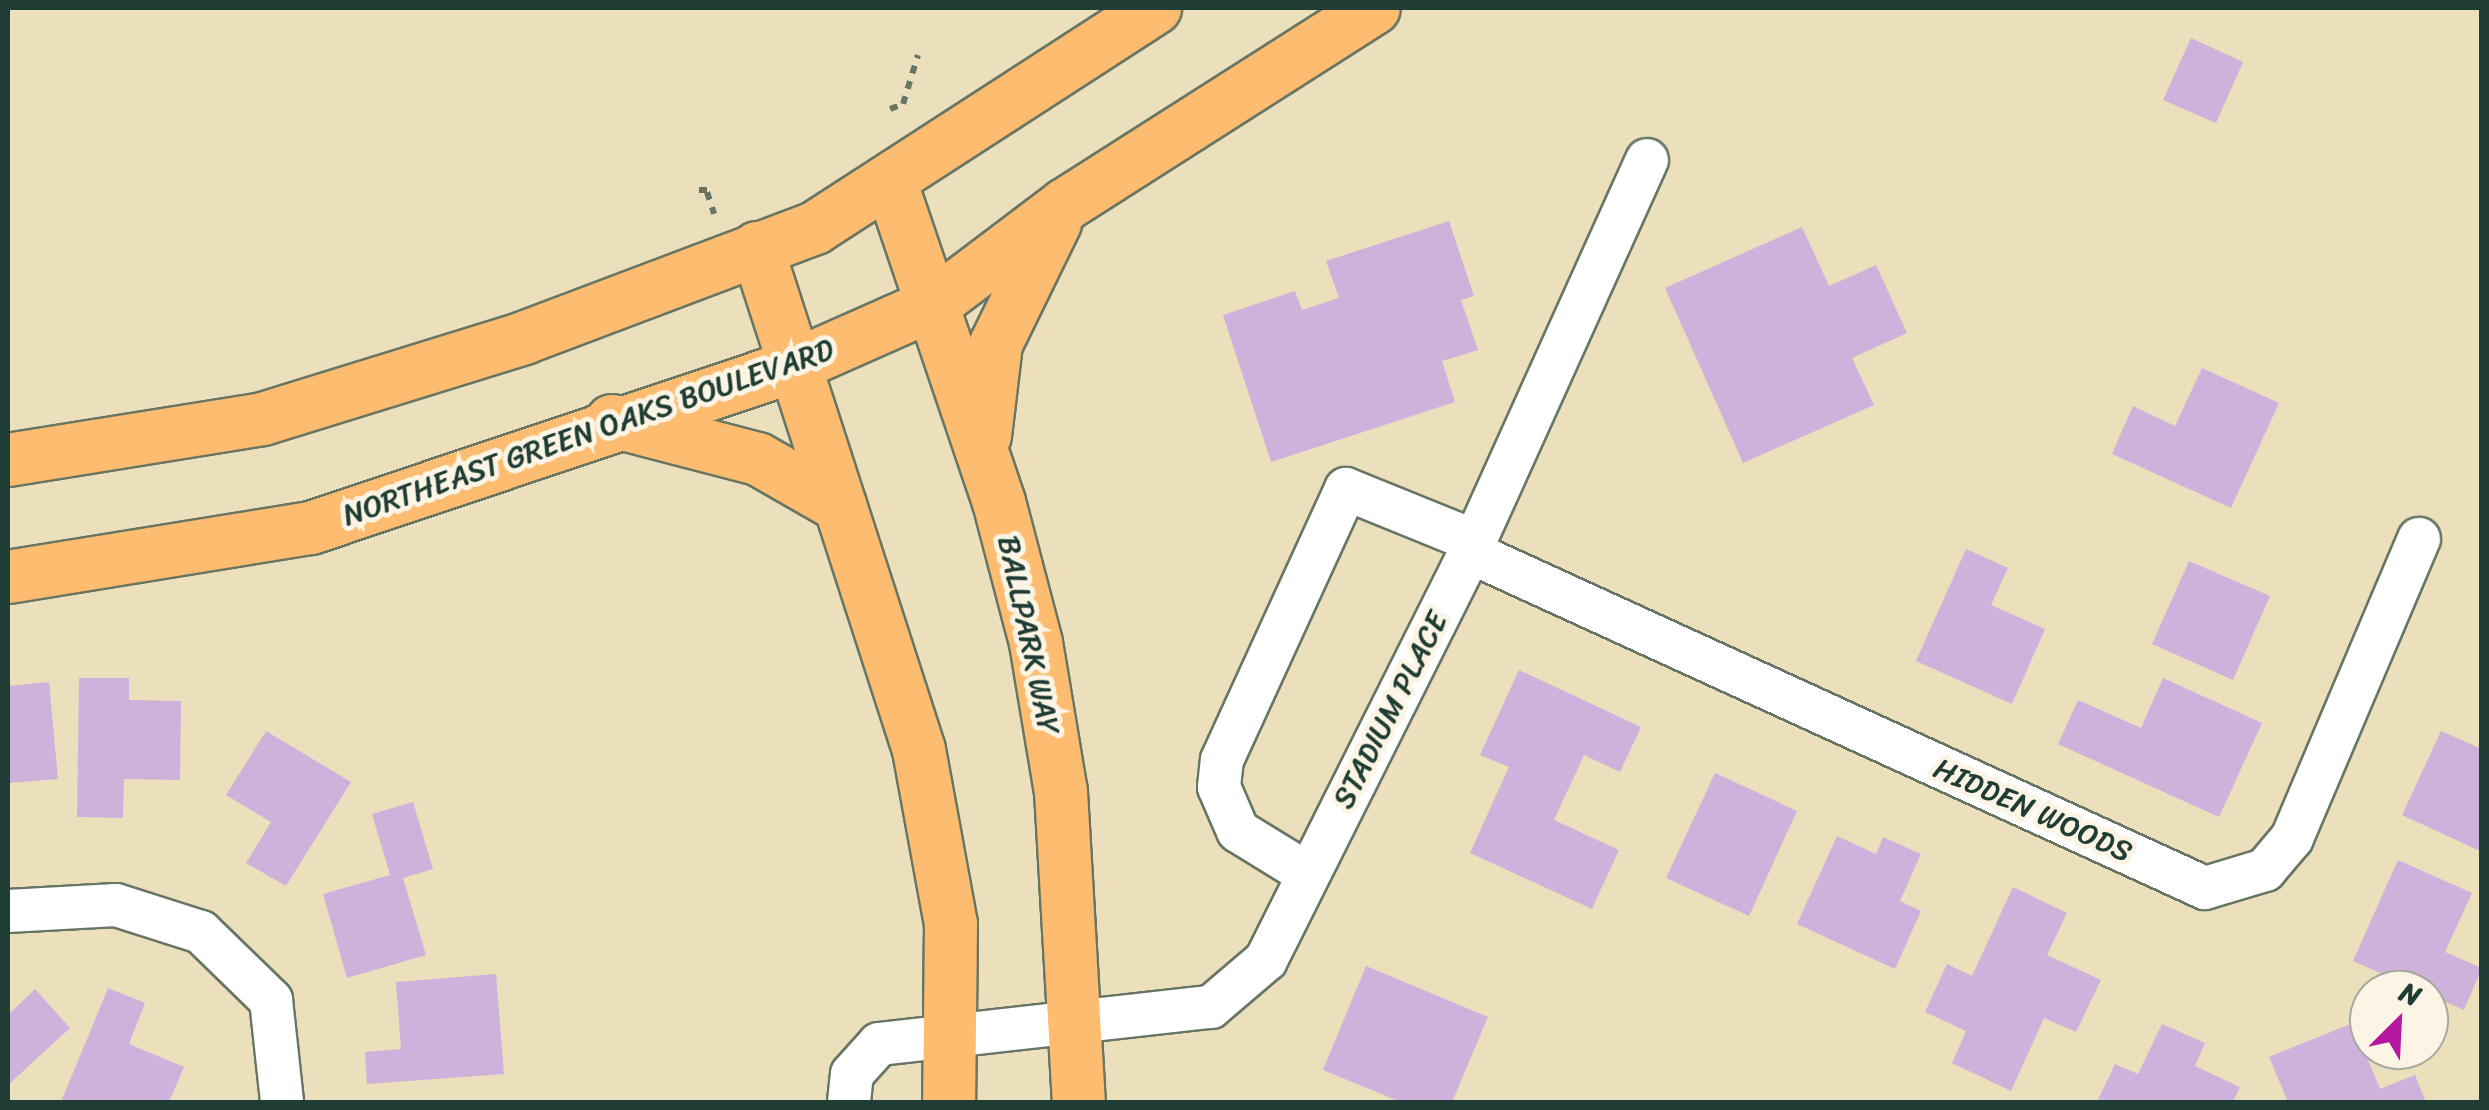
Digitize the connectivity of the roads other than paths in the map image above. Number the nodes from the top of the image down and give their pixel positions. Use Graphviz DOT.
graph roads {
  1 [pos="1154,8"];
  2 [pos="1374,8"];
  3 [pos="1647,160"];
  4 [pos="892,186"];
  5 [pos="1065,205"];
  6 [pos="757,248"];
  7 [pos="934,304"];
  8 [pos="794,366"];
  9 [pos="611,421"];
  10 [pos="983,452"];
  11 [pos="8,460"];
  12 [pos="840,506"];
  13 [pos="2419,538"];
  14 [pos="1472,547"];
  15 [pos="8,577"];
  16 [pos="1308,874"];
  17 [pos="8,910"];
  18 [pos="1080,1019"];
  19 [pos="955,1030"];
  20 [pos="282,1102"];
  21 [pos="849,1102"];
  22 [pos="949,1102"];
  23 [pos="1079,1102"];
  1 -- 4 [label="main road"];
  2 -- 5 [label="main road, NORTHEAST GREEN OAKS BOULEVARD"];
  3 -- 14 [label="street, STADIUM PLACE"];
  4 -- 6 [label="main road"];
  4 -- 7 [label="main road, BALLPARK WAY"];
  5 -- 7 [label="main road, NORTHEAST GREEN OAKS BOULEVARD"];
  5 -- 10 [label="main road"];
  6 -- 8 [label="main road"];
  6 -- 11 [label="main road"];
  7 -- 8 [label="main road, NORTHEAST GREEN OAKS BOULEVARD"];
  7 -- 10 [label="main road, BALLPARK WAY"];
  8 -- 9 [label="main road, NORTHEAST GREEN OAKS BOULEVARD"];
  8 -- 12 [label="main road"];
  9 -- 12 [label="main road"];
  9 -- 15 [label="main road, NORTHEAST GREEN OAKS BOULEVARD"];
  10 -- 18 [label="main road, BALLPARK WAY"];
  12 -- 19 [label="main road"];
  13 -- 14 [label="street, HIDDEN WOODS"];
  14 -- 16 [label="street, STADIUM PLACE"];
  14 -- 16 [label="street, HIDDEN WOODS"];
  16 -- 18 [label="street, STADIUM PLACE"];
  17 -- 20 [label="street"];
  18 -- 19 [label="street, STADIUM PLACE"];
  18 -- 23 [label="main road, BALLPARK WAY"];
  19 -- 21 [label="street, STADIUM PLACE"];
  19 -- 22 [label="main road"];
}
